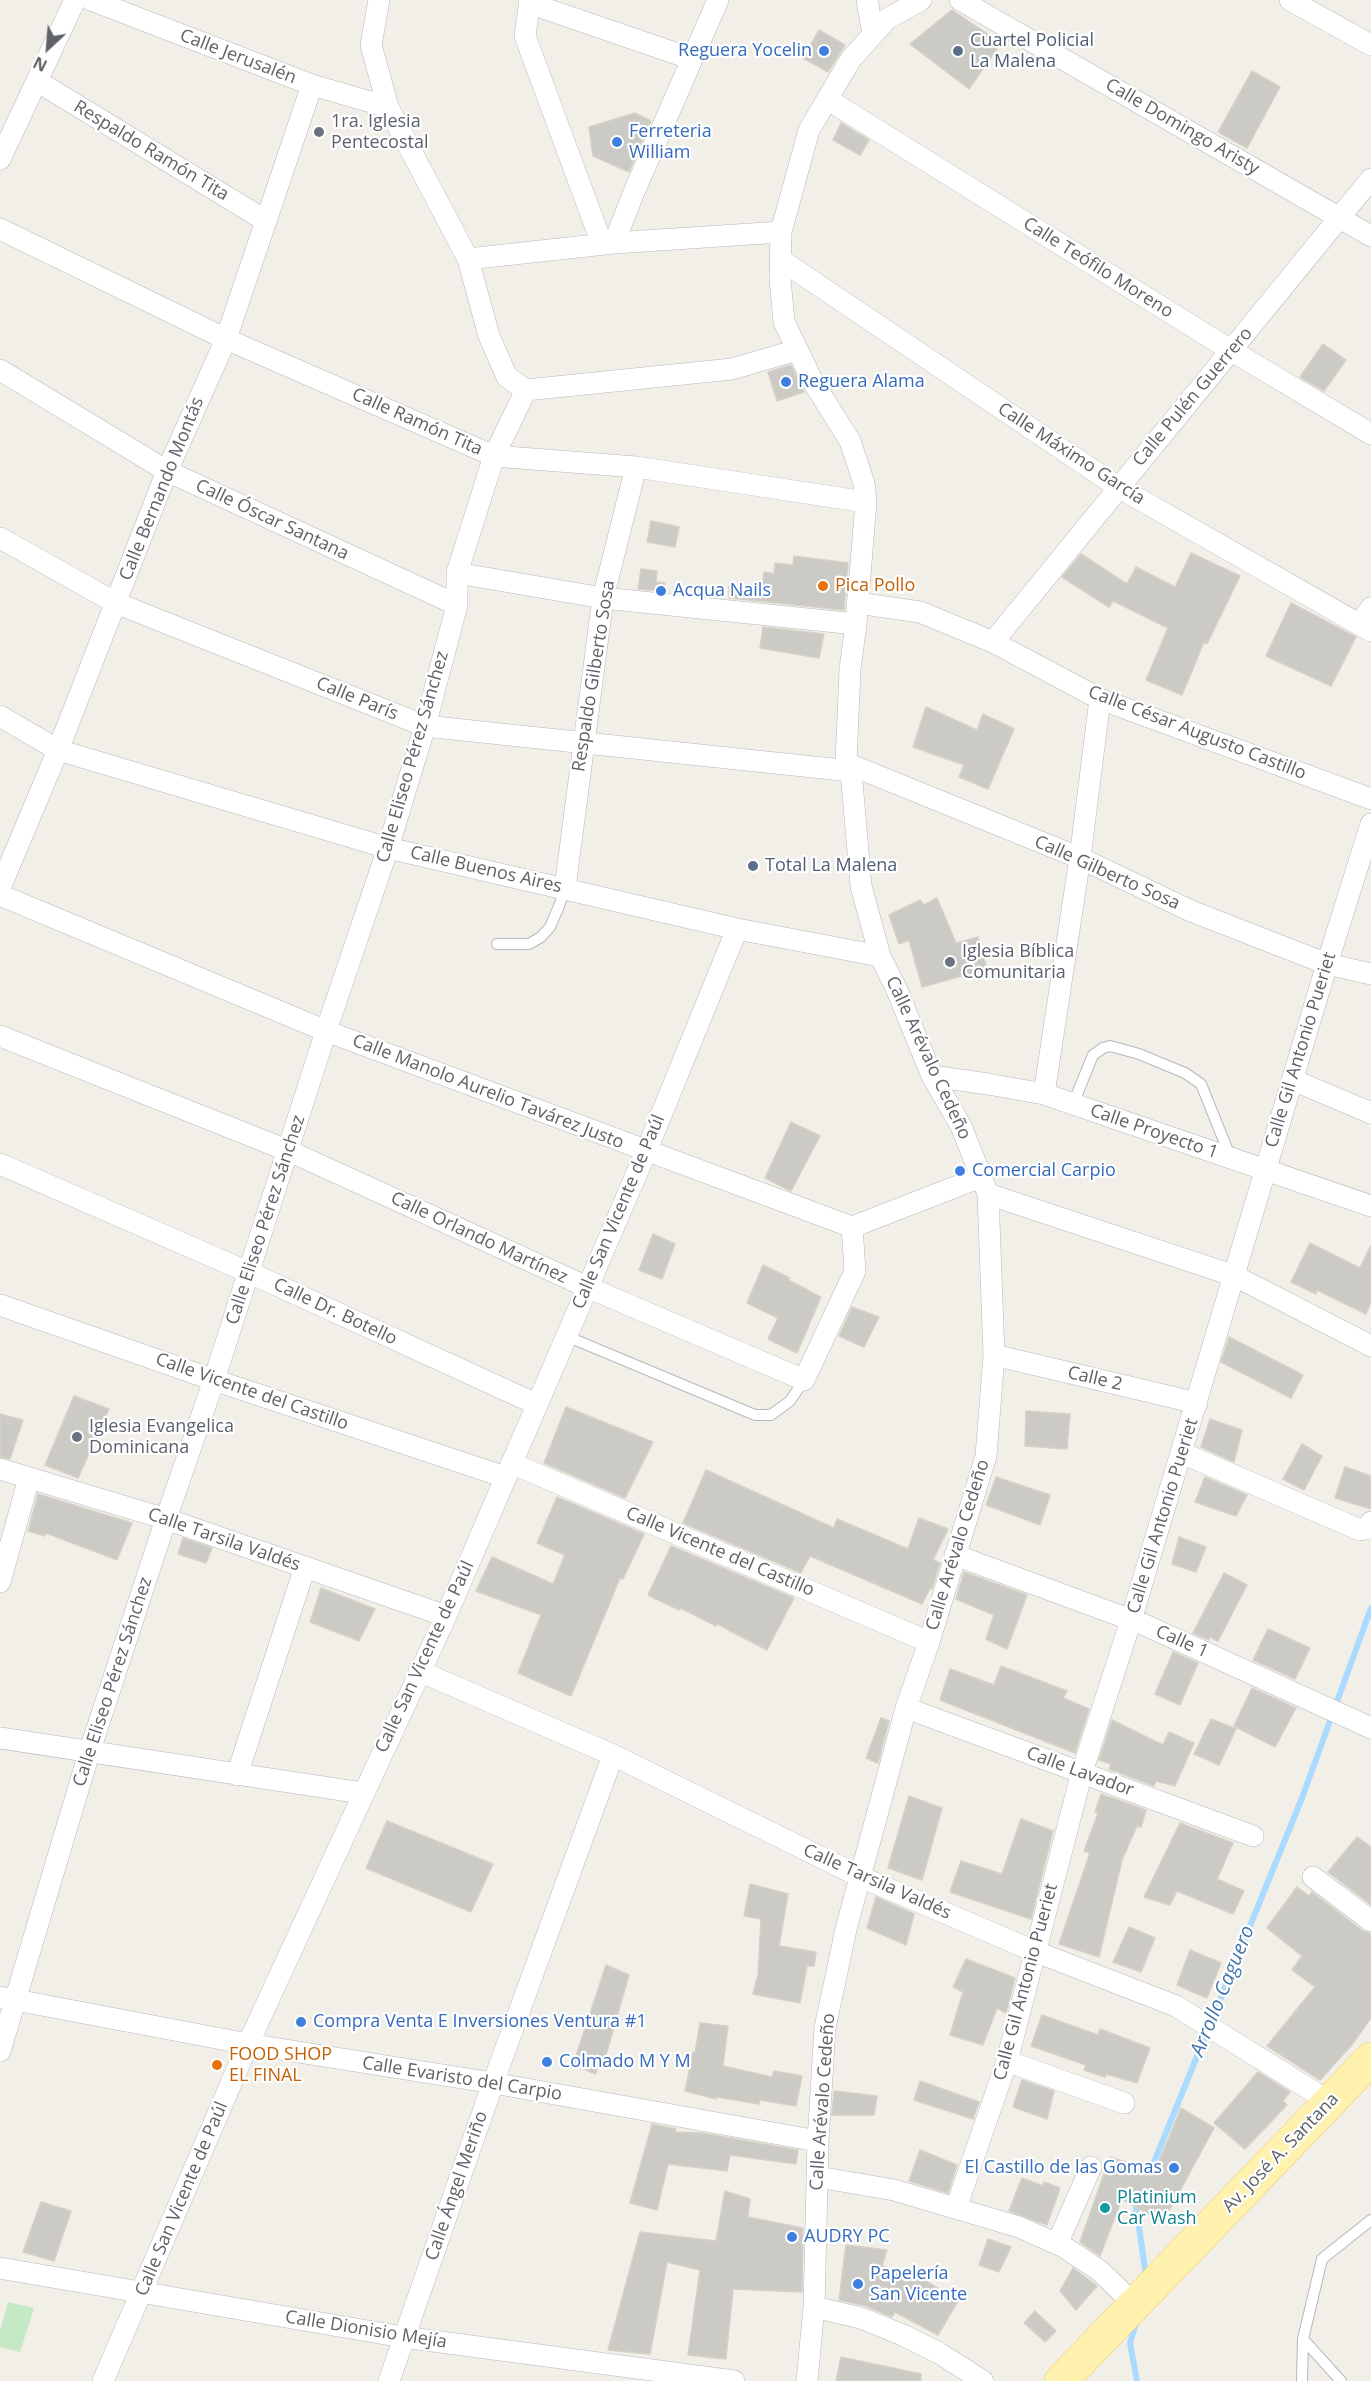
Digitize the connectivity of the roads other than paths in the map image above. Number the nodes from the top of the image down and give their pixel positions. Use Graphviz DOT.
graph roads {
  1 [pos="75,0"];
  2 [pos="91,0"];
  3 [pos="379,0"];
  4 [pos="718,0"];
  5 [pos="867,0"];
  6 [pos="921,0"];
  7 [pos="960,0"];
  8 [pos="1290,0"];
  9 [pos="529,2"];
  10 [pos="873,34"];
  11 [pos="1371,45"];
  12 [pos="692,59"];
  13 [pos="37,81"];
  14 [pos="312,85"];
  15 [pos="827,99"];
  16 [pos="388,107"];
  17 [pos="0,159"];
  18 [pos="1371,179"];
  19 [pos="1341,218"];
  20 [pos="266,221"];
  21 [pos="0,229"];
  22 [pos="781,232"];
  23 [pos="1371,236"];
  24 [pos="608,244"];
  25 [pos="468,259"];
  26 [pos="781,260"];
  27 [pos="226,339"];
  28 [pos="797,350"];
  29 [pos="1232,351"];
  30 [pos="0,370"];
  31 [pos="526,390"];
  32 [pos="1371,434"];
  33 [pos="494,456"];
  34 [pos="636,467"];
  35 [pos="167,471"];
  36 [pos="1118,488"];
  37 [pos="866,502"];
  38 [pos="0,538"];
  39 [pos="457,573"];
  40 [pos="603,598"];
  41 [pos="116,603"];
  42 [pos="857,603"];
  43 [pos="457,605"];
  44 [pos="1367,621"];
  45 [pos="856,624"];
  46 [pos="993,642"];
  47 [pos="1100,699"];
  48 [pos="0,717"];
  49 [pos="425,726"];
  50 [pos="582,744"];
  51 [pos="58,750"];
  52 [pos="848,767"];
  53 [pos="1371,799"];
  54 [pos="1371,824"];
  55 [pos="388,848"];
  56 [pos="1080,858"];
  57 [pos="0,888"];
  58 [pos="565,888"];
  59 [pos="0,895"];
  60 [pos="737,928"];
  61 [pos="497,944"];
  62 [pos="880,956"];
  63 [pos="1327,964"];
  64 [pos="1371,975"];
  65 [pos="326,1031"];
  66 [pos="0,1036"];
  67 [pos="932,1076"];
  68 [pos="1293,1080"];
  69 [pos="1044,1094"];
  70 [pos="1072,1104"];
  71 [pos="1371,1113"];
  72 [pos="289,1151"];
  73 [pos="646,1152"];
  74 [pos="1231,1159"];
  75 [pos="0,1164"];
  76 [pos="1265,1171"];
  77 [pos="984,1186"];
  78 [pos="1371,1206"];
  79 [pos="852,1227"];
  80 [pos="248,1272"];
  81 [pos="1235,1275"];
  82 [pos="587,1287"];
  83 [pos="0,1305"];
  84 [pos="566,1336"];
  85 [pos="1371,1346"];
  86 [pos="994,1355"];
  87 [pos="214,1380"];
  88 [pos="804,1380"];
  89 [pos="1197,1403"];
  90 [pos="536,1404"];
  91 [pos="1182,1453"];
  92 [pos="0,1469"];
  93 [pos="508,1470"];
  94 [pos="29,1478"];
  95 [pos="166,1519"];
  96 [pos="1369,1526"];
  97 [pos="956,1556"];
  98 [pos="305,1567"];
  99 [pos="0,1582"];
  100 [pos="446,1616"];
  101 [pos="1131,1620"];
  102 [pos="929,1642"];
  103 [pos="419,1671"];
  104 [pos="906,1708"];
  105 [pos="1371,1728"];
  106 [pos="0,1738"];
  107 [pos="89,1753"];
  108 [pos="613,1755"];
  109 [pos="1082,1772"];
  110 [pos="237,1775"];
  111 [pos="362,1793"];
  112 [pos="1253,1836"];
  113 [pos="861,1877"];
  114 [pos="1312,1877"];
  115 [pos="1371,1922"];
  116 [pos="1034,1952"];
  117 [pos="8,1998"];
  118 [pos="248,2044"];
  119 [pos="0,2051"];
  120 [pos="1371,2060"];
  121 [pos="1007,2061"];
  122 [pos="493,2084"];
  123 [pos="1330,2102"];
  124 [pos="1124,2103"];
  125 [pos="818,2141"];
  126 [pos="1091,2167"];
  127 [pos="818,2177"];
  128 [pos="956,2208"];
  129 [pos="1371,2220"];
  130 [pos="1057,2244"];
  131 [pos="0,2268"];
  132 [pos="141,2294"];
  133 [pos="1136,2301"];
  134 [pos="814,2307"];
  135 [pos="403,2337"];
  136 [pos="1303,2339"];
  137 [pos="1062,2380"];
  138 [pos="103,2381"];
  139 [pos="389,2381"];
  140 [pos="734,2381"];
  141 [pos="807,2381"];
  142 [pos="983,2381"];
  143 [pos="1302,2381"];
  144 [pos="1341,2381"];
  1 -- 13 [label="street"];
  2 -- 14 [label="street, Calle Jerusalén"];
  3 -- 16 [label="street"];
  4 -- 12 [label="street"];
  5 -- 10 [label="street"];
  6 -- 10 [label="street, Calle Arévalo Cedeño"];
  7 -- 19 [label="street, Calle Domingo Aristy"];
  8 -- 11 [label="street"];
  9 -- 12 [label="street"];
  9 -- 24 [label="street"];
  10 -- 15 [label="street, Calle Arévalo Cedeño"];
  12 -- 24 [label="street"];
  13 -- 17 [label="street"];
  13 -- 20 [label="street, Respaldo Ramón Tita"];
  14 -- 16 [label="street, Calle Jerusalén"];
  14 -- 20 [label="street, Calle Bernando Montás"];
  15 -- 22 [label="street, Calle Arévalo Cedeño"];
  15 -- 29 [label="street, Calle Teófilo Moreno"];
  16 -- 25 [label="street"];
  18 -- 19 [label="street, Calle Pulén Guerrero"];
  19 -- 23 [label="street, Calle Domingo Aristy"];
  19 -- 29 [label="street, Calle Pulén Guerrero"];
  20 -- 27 [label="street, Calle Bernando Montás"];
  21 -- 27 [label="street, Calle Ramón Tita"];
  22 -- 24 [label="street"];
  22 -- 26 [label="street, Calle Arévalo Cedeño"];
  24 -- 25 [label="street"];
  25 -- 31 [label="street"];
  26 -- 28 [label="street, Calle Arévalo Cedeño"];
  26 -- 36 [label="street, Calle Máximo García"];
  27 -- 33 [label="street, Calle Ramón Tita"];
  27 -- 35 [label="street, Calle Bernando Montás"];
  28 -- 31 [label="street"];
  28 -- 37 [label="street, Calle Arévalo Cedeño"];
  29 -- 32 [label="street, Calle Teófilo Moreno"];
  29 -- 36 [label="street, Calle Pulén Guerrero"];
  30 -- 35 [label="street, Calle Óscar Santana"];
  31 -- 33 [label="street, Calle Eliseo Pérez Sánchez"];
  33 -- 34 [label="street, Calle Ramón Tita"];
  33 -- 39 [label="street, Calle Eliseo Pérez Sánchez"];
  34 -- 37 [label="street, Calle Ramón Tita"];
  34 -- 40 [label="street, Respaldo Gilberto Sosa"];
  35 -- 41 [label="street, Calle Bernando Montás"];
  35 -- 43 [label="street, Calle Óscar Santana"];
  36 -- 44 [label="street, Calle Máximo García"];
  36 -- 46 [label="street, Calle Pulén Guerrero"];
  37 -- 42 [label="street, Calle Arévalo Cedeño"];
  38 -- 41 [label="street, Calle París"];
  39 -- 40 [label="street"];
  39 -- 43 [label="street, Calle Eliseo Pérez Sánchez"];
  40 -- 45 [label="street"];
  40 -- 50 [label="street, Respaldo Gilberto Sosa"];
  41 -- 49 [label="street, Calle París"];
  41 -- 51 [label="street, Calle Bernando Montás"];
  42 -- 45 [label="street, Calle Arévalo Cedeño"];
  42 -- 46 [label="street, Calle César Augusto Castillo"];
  43 -- 49 [label="street, Calle Eliseo Pérez Sánchez"];
  45 -- 52 [label="street, Calle Arévalo Cedeño"];
  46 -- 47 [label="street, Calle César Augusto Castillo"];
  47 -- 53 [label="street, Calle César Augusto Castillo"];
  47 -- 56 [label="street"];
  48 -- 51 [label="street, Calle Buenos Aires"];
  49 -- 50 [label="street, Calle París"];
  49 -- 55 [label="street, Calle Eliseo Pérez Sánchez"];
  50 -- 52 [label="street, Calle París"];
  50 -- 58 [label="street, Respaldo Gilberto Sosa"];
  51 -- 55 [label="street, Calle Buenos Aires"];
  51 -- 57 [label="street, Calle Bernando Montás"];
  52 -- 56 [label="street, Calle Gilberto Sosa"];
  52 -- 62 [label="street, Calle Arévalo Cedeño"];
  54 -- 63 [label="street, Calle Gil Antonio Pueriet"];
  55 -- 58 [label="street, Calle Buenos Aires"];
  55 -- 65 [label="street, Calle Eliseo Pérez Sánchez"];
  56 -- 63 [label="street, Calle Gilberto Sosa"];
  56 -- 69 [label="street"];
  58 -- 60 [label="street, Calle Buenos Aires"];
  58 -- 61 [label="lane"];
  59 -- 65 [label="street, Calle Manolo Aurelio Tavárez Justo"];
  60 -- 62 [label="street, Calle Buenos Aires"];
  60 -- 73 [label="street, Calle San Vicente de Paúl"];
  62 -- 67 [label="street, Calle Arévalo Cedeño"];
  63 -- 64 [label="street, Calle Gilberto Sosa"];
  63 -- 68 [label="street, Calle Gil Antonio Pueriet"];
  65 -- 72 [label="street, Calle Eliseo Pérez Sánchez"];
  65 -- 73 [label="street, Calle Manolo Aurelio Tavárez Justo"];
  66 -- 72 [label="street, Calle Orlando Martínez"];
  67 -- 69 [label="street, Calle Proyecto 1"];
  67 -- 77 [label="street, Calle Arévalo Cedeño"];
  68 -- 71 [label="street"];
  68 -- 76 [label="street, Calle Gil Antonio Pueriet"];
  69 -- 70 [label="street, Calle Proyecto 1"];
  70 -- 74 [label="street, Calle Proyecto 1"];
  70 -- 74 [label="lane"];
  72 -- 80 [label="street, Calle Eliseo Pérez Sánchez"];
  72 -- 82 [label="street, Calle Orlando Martínez"];
  73 -- 79 [label="street, Calle Manolo Aurelio Tavárez Justo"];
  73 -- 82 [label="street, Calle San Vicente de Paúl"];
  74 -- 76 [label="street, Calle Proyecto 1"];
  75 -- 80 [label="street, Calle Dr. Botello"];
  76 -- 78 [label="street, Calle Proyecto 1"];
  76 -- 81 [label="street, Calle Gil Antonio Pueriet"];
  77 -- 79 [label="street"];
  77 -- 81 [label="street"];
  77 -- 86 [label="street, Calle Arévalo Cedeño"];
  79 -- 88 [label="street"];
  80 -- 87 [label="street, Calle Eliseo Pérez Sánchez"];
  80 -- 90 [label="street, Calle Dr. Botello"];
  81 -- 85 [label="street"];
  81 -- 89 [label="street, Calle Gil Antonio Pueriet"];
  82 -- 84 [label="street, Calle San Vicente de Paúl"];
  82 -- 88 [label="street, Calle Orlando Martínez"];
  83 -- 87 [label="street, Calle Vicente del Castillo"];
  84 -- 88 [label="lane"];
  84 -- 90 [label="street, Calle San Vicente de Paúl"];
  86 -- 89 [label="street, Calle 2"];
  86 -- 97 [label="street, Calle Arévalo Cedeño"];
  87 -- 93 [label="street, Calle Vicente del Castillo"];
  87 -- 95 [label="street, Calle Eliseo Pérez Sánchez"];
  89 -- 91 [label="street, Calle Gil Antonio Pueriet"];
  90 -- 93 [label="street, Calle San Vicente de Paúl"];
  91 -- 96 [label="street"];
  91 -- 101 [label="street, Calle Gil Antonio Pueriet"];
  92 -- 94 [label="street, Calle Tarsila Valdés"];
  93 -- 100 [label="street, Calle San Vicente de Paúl"];
  93 -- 102 [label="street, Calle Vicente del Castillo"];
  94 -- 95 [label="street, Calle Tarsila Valdés"];
  94 -- 99 [label="street"];
  95 -- 98 [label="street, Calle Tarsila Valdés"];
  95 -- 107 [label="street, Calle Eliseo Pérez Sánchez"];
  97 -- 101 [label="street, Calle 1"];
  97 -- 102 [label="street, Calle Arévalo Cedeño"];
  98 -- 100 [label="street, Calle Tarsila Valdés"];
  98 -- 110 [label="street"];
  100 -- 103 [label="street, Calle San Vicente de Paúl"];
  101 -- 105 [label="street, Calle 1"];
  101 -- 109 [label="street, Calle Gil Antonio Pueriet"];
  102 -- 104 [label="street, Calle Arévalo Cedeño"];
  103 -- 108 [label="street, Calle Tarsila Valdés"];
  103 -- 111 [label="street, Calle San Vicente de Paúl"];
  104 -- 109 [label="street, Calle Lavador"];
  104 -- 113 [label="street, Calle Arévalo Cedeño"];
  106 -- 107 [label="street"];
  107 -- 110 [label="street"];
  107 -- 117 [label="street, Calle Eliseo Pérez Sánchez"];
  108 -- 113 [label="street, Calle Tarsila Valdés"];
  108 -- 122 [label="street, Calle Ángel Meriño"];
  109 -- 112 [label="street, Calle Lavador"];
  109 -- 116 [label="street, Calle Gil Antonio Pueriet"];
  110 -- 111 [label="street"];
  111 -- 118 [label="street, Calle San Vicente de Paúl"];
  113 -- 116 [label="street, Calle Tarsila Valdés"];
  113 -- 125 [label="street, Calle Arévalo Cedeño"];
  114 -- 115 [label="street"];
  116 -- 121 [label="street, Calle Gil Antonio Pueriet"];
  116 -- 123 [label="street, Calle Tarsila Valdés"];
  117 -- 118 [label="street, Calle Evaristo del Carpio"];
  117 -- 119 [label="street, Calle Eliseo Pérez Sánchez"];
  118 -- 122 [label="street, Calle Evaristo del Carpio"];
  118 -- 132 [label="street, Calle San Vicente de Paúl"];
  120 -- 123 [label="main road, Av. José A. Santana"];
  121 -- 124 [label="street"];
  121 -- 128 [label="street, Calle Gil Antonio Pueriet"];
  122 -- 125 [label="street, Calle Evaristo del Carpio"];
  122 -- 135 [label="street, Calle Ángel Meriño"];
  123 -- 133 [label="main road, Av. José A. Santana"];
  125 -- 127 [label="street, Calle Arévalo Cedeño"];
  126 -- 130 [label="street"];
  127 -- 128 [label="street"];
  127 -- 134 [label="street, Calle Arévalo Cedeño"];
  128 -- 130 [label="street"];
  129 -- 136 [label="lane"];
  130 -- 133 [label="street"];
  131 -- 132 [label="street, Calle Dionisio Mejía"];
  132 -- 135 [label="street, Calle Dionisio Mejía"];
  132 -- 138 [label="street, Calle San Vicente de Paúl"];
  133 -- 137 [label="main road, Av. José A. Santana"];
  134 -- 141 [label="street, Calle Arévalo Cedeño"];
  134 -- 142 [label="street"];
  135 -- 139 [label="street, Calle Ángel Meriño"];
  135 -- 140 [label="street, Calle Dionisio Mejía"];
  136 -- 143 [label="lane"];
  136 -- 144 [label="lane"];
}
